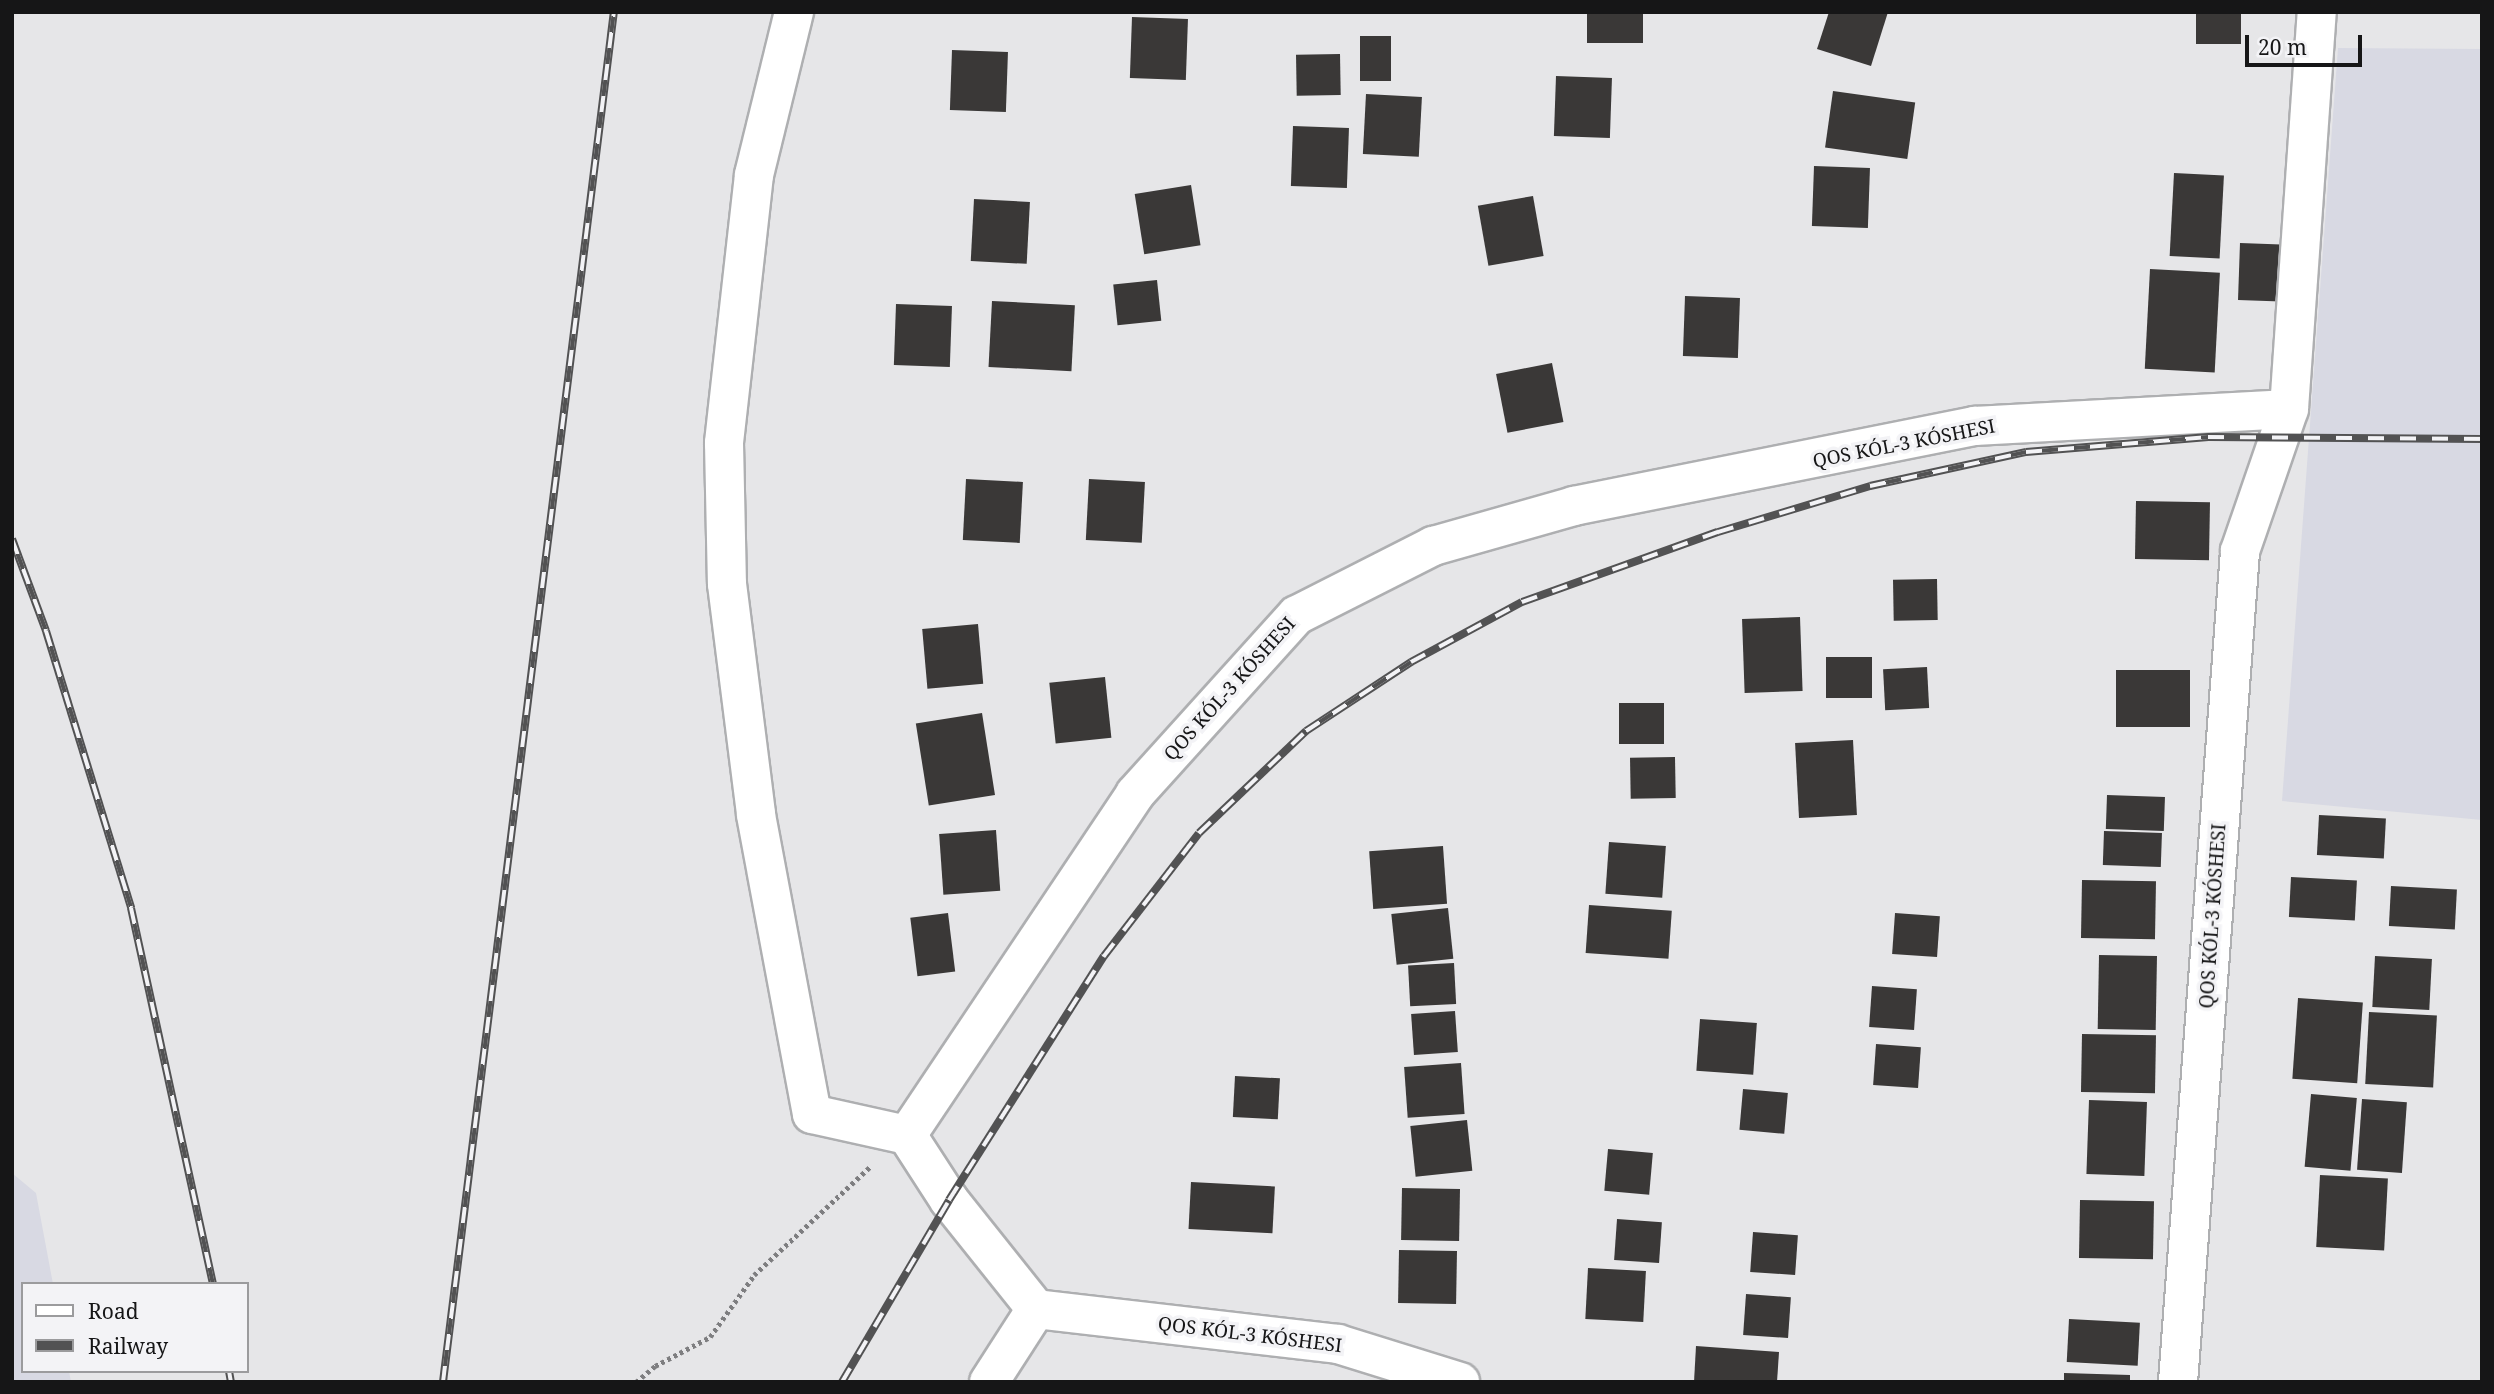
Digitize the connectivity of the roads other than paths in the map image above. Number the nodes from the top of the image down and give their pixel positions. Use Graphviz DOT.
graph roads {
  1 [pos="794,12"];
  2 [pos="2317,12"];
  3 [pos="2288,409"];
  4 [pos="907,1135"];
  5 [pos="1036,1309"];
  6 [pos="989,1382"];
  7 [pos="1460,1382"];
  8 [pos="2178,1382"];
  1 -- 4 [label="street"];
  2 -- 3 [label="street"];
  3 -- 4 [label="street, QOS KÓL-3 KÓSHESI"];
  3 -- 8 [label="street, QOS KÓL-3 KÓSHESI"];
  4 -- 5 [label="street"];
  5 -- 6 [label="street"];
  5 -- 7 [label="street, QOS KÓL-3 KÓSHESI"];
}
